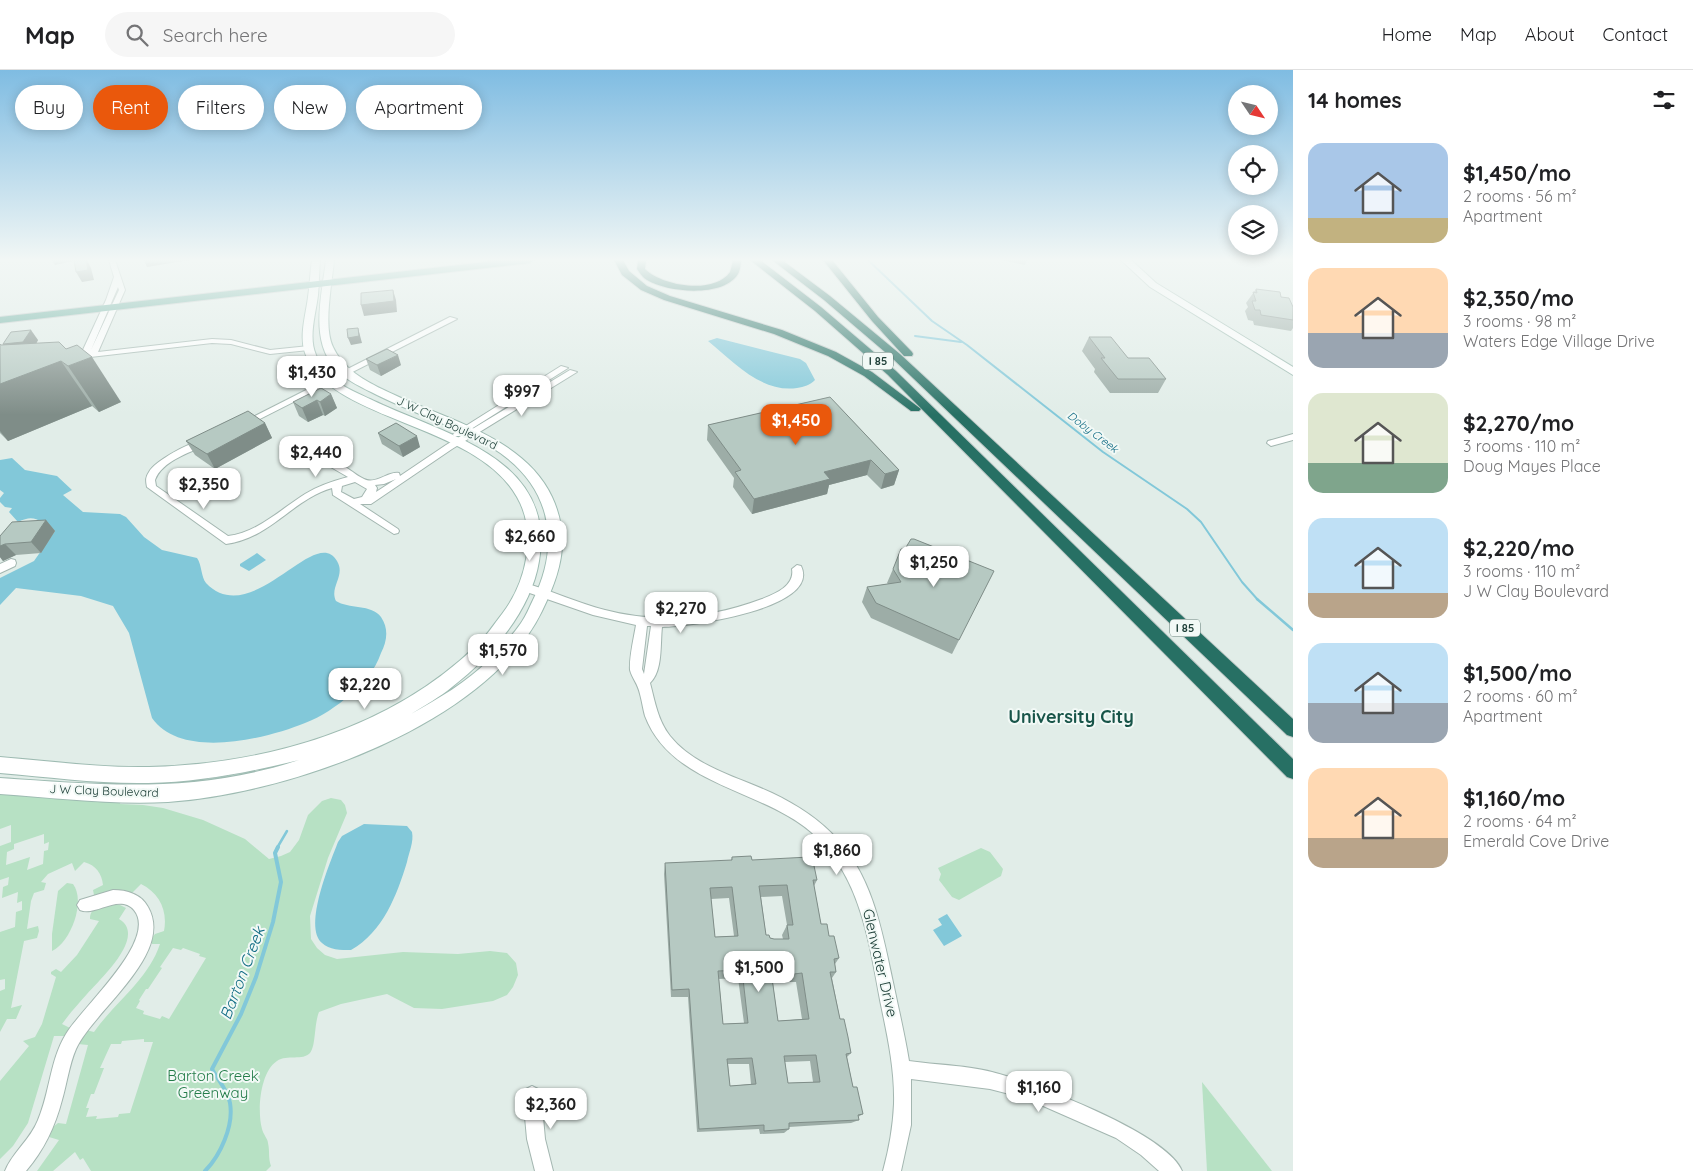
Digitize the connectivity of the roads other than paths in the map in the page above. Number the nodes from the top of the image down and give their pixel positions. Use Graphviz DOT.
graph roads {
  1 [pos="61,311"];
  2 [pos="110,311"];
  3 [pos="316,311"];
  4 [pos="324,311"];
  5 [pos="711,311"];
  6 [pos="821,311"];
  7 [pos="843,311"];
  8 [pos="868,311"];
  9 [pos="1195,311"];
  10 [pos="454,319"];
  11 [pos="0,320"];
  12 [pos="309,348"];
  13 [pos="88,356"];
  14 [pos="65,358"];
  15 [pos="569,370"];
  16 [pos="1293,372"];
  17 [pos="346,374"];
  18 [pos="330,381"];
  19 [pos="239,426"];
  20 [pos="978,432"];
  21 [pos="462,435"];
  22 [pos="1293,437"];
  23 [pos="214,438"];
  24 [pos="1271,443"];
  25 [pos="991,473"];
  26 [pos="363,482"];
  27 [pos="340,483"];
  28 [pos="338,495"];
  29 [pos="370,498"];
  30 [pos="306,499"];
  31 [pos="348,501"];
  32 [pos="528,506"];
  33 [pos="11,563"];
  34 [pos="0,568"];
  35 [pos="797,568"];
  36 [pos="525,587"];
  37 [pos="545,594"];
  38 [pos="642,622"];
  39 [pos="657,622"];
  40 [pos="644,682"];
  41 [pos="459,693"];
  42 [pos="1293,730"];
  43 [pos="5,767"];
  44 [pos="1293,771"];
  45 [pos="0,786"];
  46 [pos="85,905"];
  47 [pos="902,1069"];
  48 [pos="532,1095"];
  49 [pos="14,1171"];
  50 [pos="544,1171"];
  51 [pos="892,1171"];
  52 [pos="1173,1171"];
  1 -- 11 [label="main road"];
  2 -- 13 [label="street"];
  3 -- 12 [label="street"];
  4 -- 17 [label="street, J W Clay Boulevard"];
  5 -- 25 [label="highway"];
  6 -- 25 [label="highway, I 85"];
  7 -- 20 [label="highway, I 85"];
  8 -- 20 [label="highway"];
  9 -- 16 [label="street"];
  10 -- 17 [label="street"];
  12 -- 13 [label="street"];
  12 -- 18 [label="street, J W Clay Boulevard"];
  13 -- 14 [label="street"];
  15 -- 21 [label="street"];
  17 -- 18 [label="street"];
  17 -- 21 [label="street, J W Clay Boulevard"];
  18 -- 19 [label="street"];
  18 -- 21 [label="street, J W Clay Boulevard"];
  20 -- 42 [label="highway, I 85"];
  21 -- 26 [label="street"];
  21 -- 29 [label="street"];
  21 -- 32 [label="street, J W Clay Boulevard"];
  21 -- 37 [label="street, J W Clay Boulevard"];
  22 -- 24 [label="street"];
  23 -- 30 [label="street"];
  25 -- 44 [label="highway, I 85"];
  26 -- 27 [label="street"];
  26 -- 27 [label="street"];
  26 -- 29 [label="street"];
  27 -- 28 [label="street"];
  27 -- 30 [label="street"];
  28 -- 30 [label="street"];
  28 -- 31 [label="street"];
  29 -- 31 [label="street"];
  29 -- 31 [label="street"];
  32 -- 36 [label="street, J W Clay Boulevard"];
  32 -- 37 [label="street"];
  33 -- 34 [label="street"];
  35 -- 39 [label="street"];
  36 -- 37 [label="street"];
  36 -- 41 [label="street"];
  36 -- 43 [label="street, J W Clay Boulevard"];
  37 -- 38 [label="street"];
  37 -- 41 [label="street, J W Clay Boulevard"];
  38 -- 39 [label="street"];
  38 -- 40 [label="street, Glenwater Drive"];
  39 -- 40 [label="street"];
  40 -- 47 [label="street, Glenwater Drive"];
  41 -- 45 [label="street, J W Clay Boulevard"];
  46 -- 49 [label="street"];
  47 -- 51 [label="street, Glenwater Drive"];
  47 -- 52 [label="street"];
  48 -- 50 [label="street"];
}
